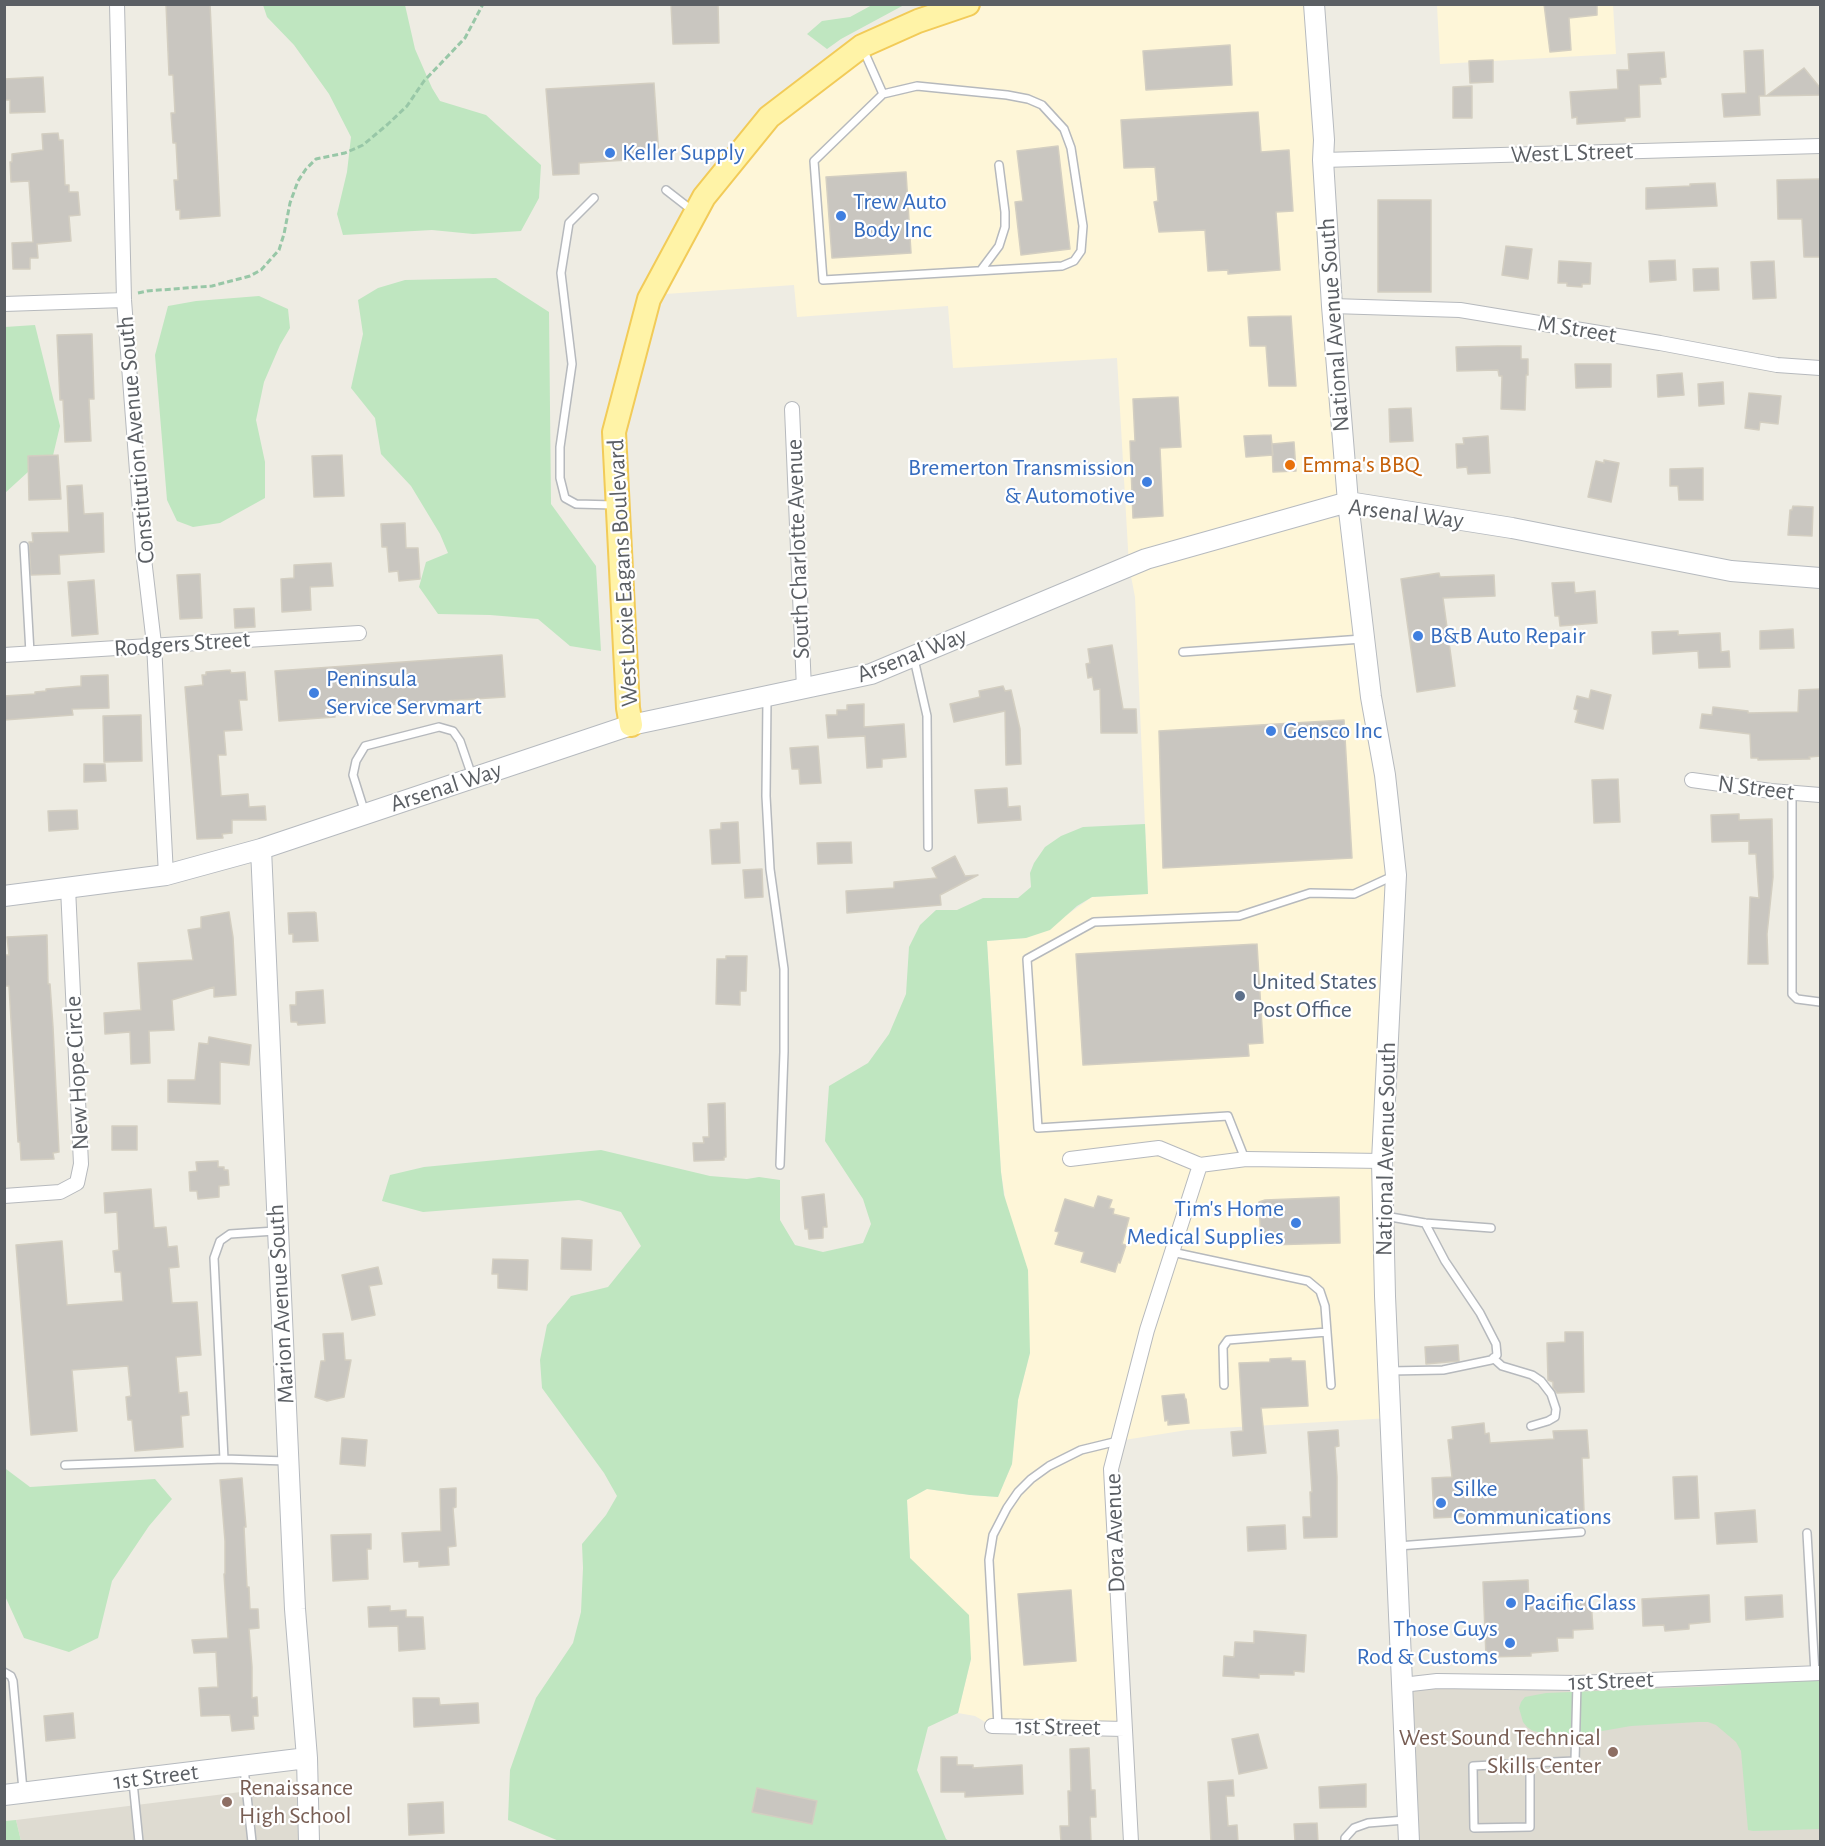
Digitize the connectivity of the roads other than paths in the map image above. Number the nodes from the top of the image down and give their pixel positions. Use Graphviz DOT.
graph roads {
  1 [pos="117,4"];
  2 [pos="968,4"];
  3 [pos="1314,4"];
  4 [pos="862,46"];
  5 [pos="883,94"];
  6 [pos="1821,146"];
  7 [pos="1323,160"];
  8 [pos="999,165"];
  9 [pos="666,190"];
  10 [pos="594,198"];
  11 [pos="695,213"];
  12 [pos="981,270"];
  13 [pos="124,300"];
  14 [pos="4,304"];
  15 [pos="1332,306"];
  16 [pos="1821,368"];
  17 [pos="792,409"];
  18 [pos="1347,502"];
  19 [pos="618,505"];
  20 [pos="24,546"];
  21 [pos="1821,578"];
  22 [pos="359,633"];
  23 [pos="1364,639"];
  24 [pos="154,644"];
  25 [pos="1183,652"];
  26 [pos="30,653"];
  27 [pos="4,655"];
  28 [pos="913,657"];
  29 [pos="804,689"];
  30 [pos="767,697"];
  31 [pos="631,725"];
  32 [pos="473,778"];
  33 [pos="1692,780"];
  34 [pos="1792,793"];
  35 [pos="1821,795"];
  36 [pos="365,814"];
  37 [pos="928,847"];
  38 [pos="261,849"];
  39 [pos="166,875"];
  40 [pos="1396,875"];
  41 [pos="68,888"];
  42 [pos="4,896"];
  43 [pos="1821,1002"];
  44 [pos="1070,1159"];
  45 [pos="1246,1159"];
  46 [pos="1382,1161"];
  47 [pos="780,1165"];
  48 [pos="1200,1165"];
  49 [pos="4,1196"];
  50 [pos="1383,1216"];
  51 [pos="1425,1223"];
  52 [pos="1491,1228"];
  53 [pos="278,1231"];
  54 [pos="1172,1252"];
  55 [pos="1327,1332"];
  56 [pos="1493,1358"];
  57 [pos="1388,1371"];
  58 [pos="1224,1385"];
  59 [pos="1331,1385"];
  60 [pos="1532,1426"];
  61 [pos="1118,1441"];
  62 [pos="224,1460"];
  63 [pos="288,1462"];
  64 [pos="65,1465"];
  65 [pos="1581,1532"];
  66 [pos="1807,1533"];
  67 [pos="1396,1546"];
  68 [pos="4,1672"];
  69 [pos="1818,1674"];
  70 [pos="1576,1683"];
  71 [pos="1402,1685"];
  72 [pos="995,1726"];
  73 [pos="1125,1729"];
  74 [pos="307,1758"];
  75 [pos="1530,1763"];
  76 [pos="244,1766"];
  77 [pos="133,1780"];
  78 [pos="14,1794"];
  79 [pos="1408,1820"];
  80 [pos="139,1842"];
  81 [pos="252,1842"];
  82 [pos="309,1842"];
  83 [pos="1131,1842"];
  84 [pos="1345,1842"];
  85 [pos="1409,1842"];
  1 -- 13 [label="street, Constitution Avenue South"];
  2 -- 4 [label="main road, West Loxie Eagans Boulevard"];
  3 -- 7 [label="main road, National Avenue South"];
  4 -- 5 [label="lane"];
  4 -- 11 [label="main road, West Loxie Eagans Boulevard"];
  5 -- 12 [label="lane"];
  5 -- 12 [label="lane"];
  6 -- 7 [label="street, West L Street"];
  7 -- 15 [label="main road, National Avenue South"];
  8 -- 12 [label="lane"];
  9 -- 11 [label="lane"];
  10 -- 19 [label="lane"];
  11 -- 19 [label="main road, West Loxie Eagans Boulevard"];
  13 -- 14 [label="street"];
  13 -- 24 [label="street, Constitution Avenue South"];
  15 -- 16 [label="street, M Street"];
  15 -- 18 [label="main road, National Avenue South"];
  17 -- 29 [label="street, South Charlotte Avenue"];
  18 -- 21 [label="main road, Arsenal Way"];
  18 -- 23 [label="main road, National Avenue South"];
  18 -- 28 [label="main road, Arsenal Way"];
  19 -- 31 [label="main road, West Loxie Eagans Boulevard"];
  20 -- 26 [label="lane"];
  22 -- 24 [label="street, Rodgers Street"];
  23 -- 25 [label="lane"];
  23 -- 40 [label="main road, National Avenue South"];
  24 -- 26 [label="street, Rodgers Street"];
  24 -- 39 [label="street, Constitution Avenue South"];
  26 -- 27 [label="street, Rodgers Street"];
  28 -- 29 [label="main road, Arsenal Way"];
  28 -- 37 [label="lane"];
  29 -- 30 [label="main road, Arsenal Way"];
  30 -- 31 [label="main road, Arsenal Way"];
  30 -- 47 [label="lane"];
  31 -- 32 [label="main road, Arsenal Way"];
  32 -- 36 [label="main road, Arsenal Way"];
  32 -- 36 [label="lane"];
  33 -- 34 [label="street, N Street"];
  34 -- 35 [label="street, N Street"];
  34 -- 43 [label="lane"];
  36 -- 38 [label="main road, Arsenal Way"];
  38 -- 39 [label="main road, Arsenal Way"];
  38 -- 53 [label="main road, Marion Avenue South"];
  39 -- 41 [label="main road, Arsenal Way"];
  40 -- 45 [label="lane"];
  40 -- 46 [label="main road, National Avenue South"];
  41 -- 42 [label="main road, Arsenal Way"];
  41 -- 49 [label="street, New Hope Circle"];
  44 -- 48 [label="street"];
  45 -- 46 [label="street"];
  45 -- 48 [label="street"];
  46 -- 50 [label="main road, National Avenue South"];
  48 -- 54 [label="street, Dora Avenue"];
  50 -- 51 [label="lane"];
  50 -- 57 [label="main road, National Avenue South"];
  51 -- 52 [label="lane"];
  51 -- 56 [label="lane"];
  53 -- 62 [label="lane"];
  53 -- 63 [label="main road, Marion Avenue South"];
  54 -- 55 [label="lane"];
  54 -- 61 [label="street, Dora Avenue"];
  55 -- 58 [label="lane"];
  55 -- 59 [label="lane"];
  56 -- 57 [label="lane"];
  56 -- 60 [label="lane"];
  57 -- 67 [label="main road, National Avenue South"];
  61 -- 72 [label="lane"];
  61 -- 73 [label="street, Dora Avenue"];
  62 -- 63 [label="lane"];
  62 -- 64 [label="lane"];
  63 -- 74 [label="main road, Marion Avenue South"];
  65 -- 67 [label="lane"];
  66 -- 69 [label="lane"];
  67 -- 71 [label="main road, National Avenue South"];
  68 -- 78 [label="lane"];
  69 -- 70 [label="street, 1st Street"];
  70 -- 71 [label="street, 1st Street"];
  70 -- 75 [label="lane"];
  71 -- 79 [label="main road, National Avenue South"];
  72 -- 73 [label="street, 1st Street"];
  73 -- 83 [label="street, Dora Avenue"];
  74 -- 76 [label="main road, 1st Street"];
  74 -- 82 [label="main road, Marion Avenue South"];
  75 -- 75 [label="lane"];
  76 -- 77 [label="main road, 1st Street"];
  76 -- 81 [label="lane"];
  77 -- 78 [label="main road, 1st Street"];
  77 -- 80 [label="lane"];
  79 -- 84 [label="lane"];
  79 -- 85 [label="main road, National Avenue South"];
}
